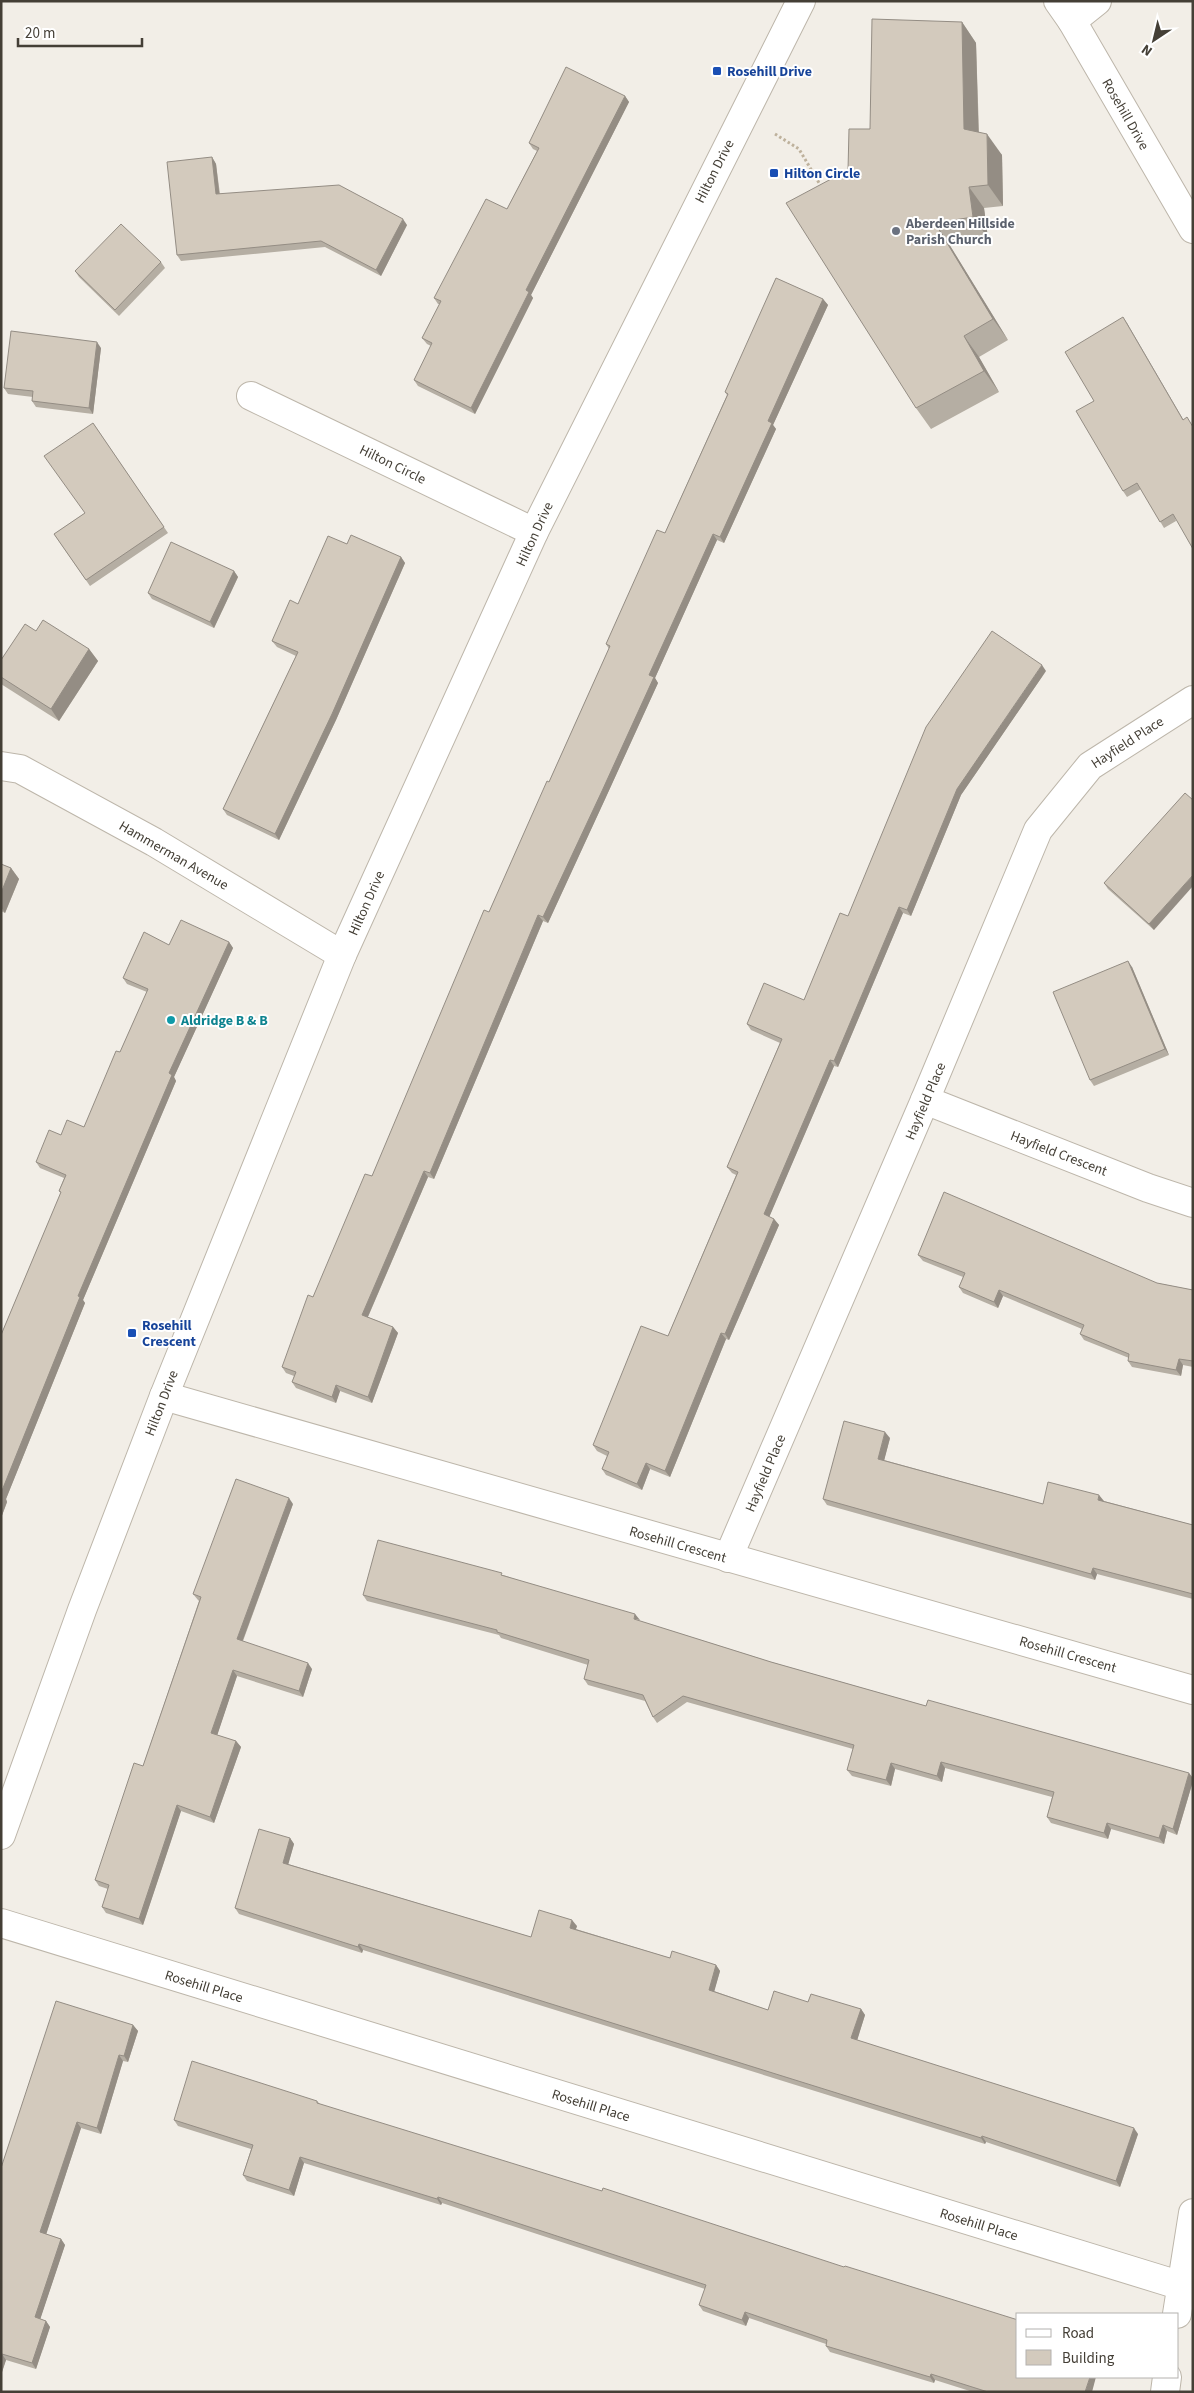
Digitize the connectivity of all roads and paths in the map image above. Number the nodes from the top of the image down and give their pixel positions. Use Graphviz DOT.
graph roads {
  1 [pos="801,1"];
  2 [pos="1098,1"];
  3 [pos="1065,11"];
  4 [pos="742,114"];
  5 [pos="824,191"];
  6 [pos="1193,229"];
  7 [pos="251,396"];
  8 [pos="534,532"];
  9 [pos="1193,700"];
  10 [pos="1,766"];
  11 [pos="342,955"];
  12 [pos="925,1100"];
  13 [pos="1193,1203"];
  14 [pos="164,1396"];
  15 [pos="728,1558"];
  16 [pos="1193,1690"];
  17 [pos="1,1835"];
  18 [pos="1,1923"];
  19 [pos="1193,2213"];
  20 [pos="1182,2286"];
  21 [pos="1177,2313"];
  22 [pos="1167,2378"];
  23 [pos="1165,2392"];
  1 -- 4 [label="street, Hilton Drive"];
  2 -- 3 [label="street"];
  3 -- 6 [label="street, Rosehill Drive"];
  4 -- 5 [label="path"];
  4 -- 8 [label="street, Hilton Drive"];
  7 -- 8 [label="street, Hilton Circle"];
  8 -- 11 [label="street, Hilton Drive"];
  9 -- 12 [label="street, Hayfield Place"];
  10 -- 11 [label="street, Hammerman Avenue"];
  11 -- 14 [label="street, Hilton Drive"];
  12 -- 13 [label="street, Hayfield Crescent"];
  12 -- 15 [label="street, Hayfield Place"];
  14 -- 15 [label="street, Rosehill Crescent"];
  14 -- 17 [label="street, Hilton Drive"];
  15 -- 16 [label="street, Rosehill Crescent"];
  18 -- 20 [label="street, Rosehill Place"];
  19 -- 20 [label="street"];
  20 -- 21 [label="street"];
  22 -- 23 [label="street"];
}
